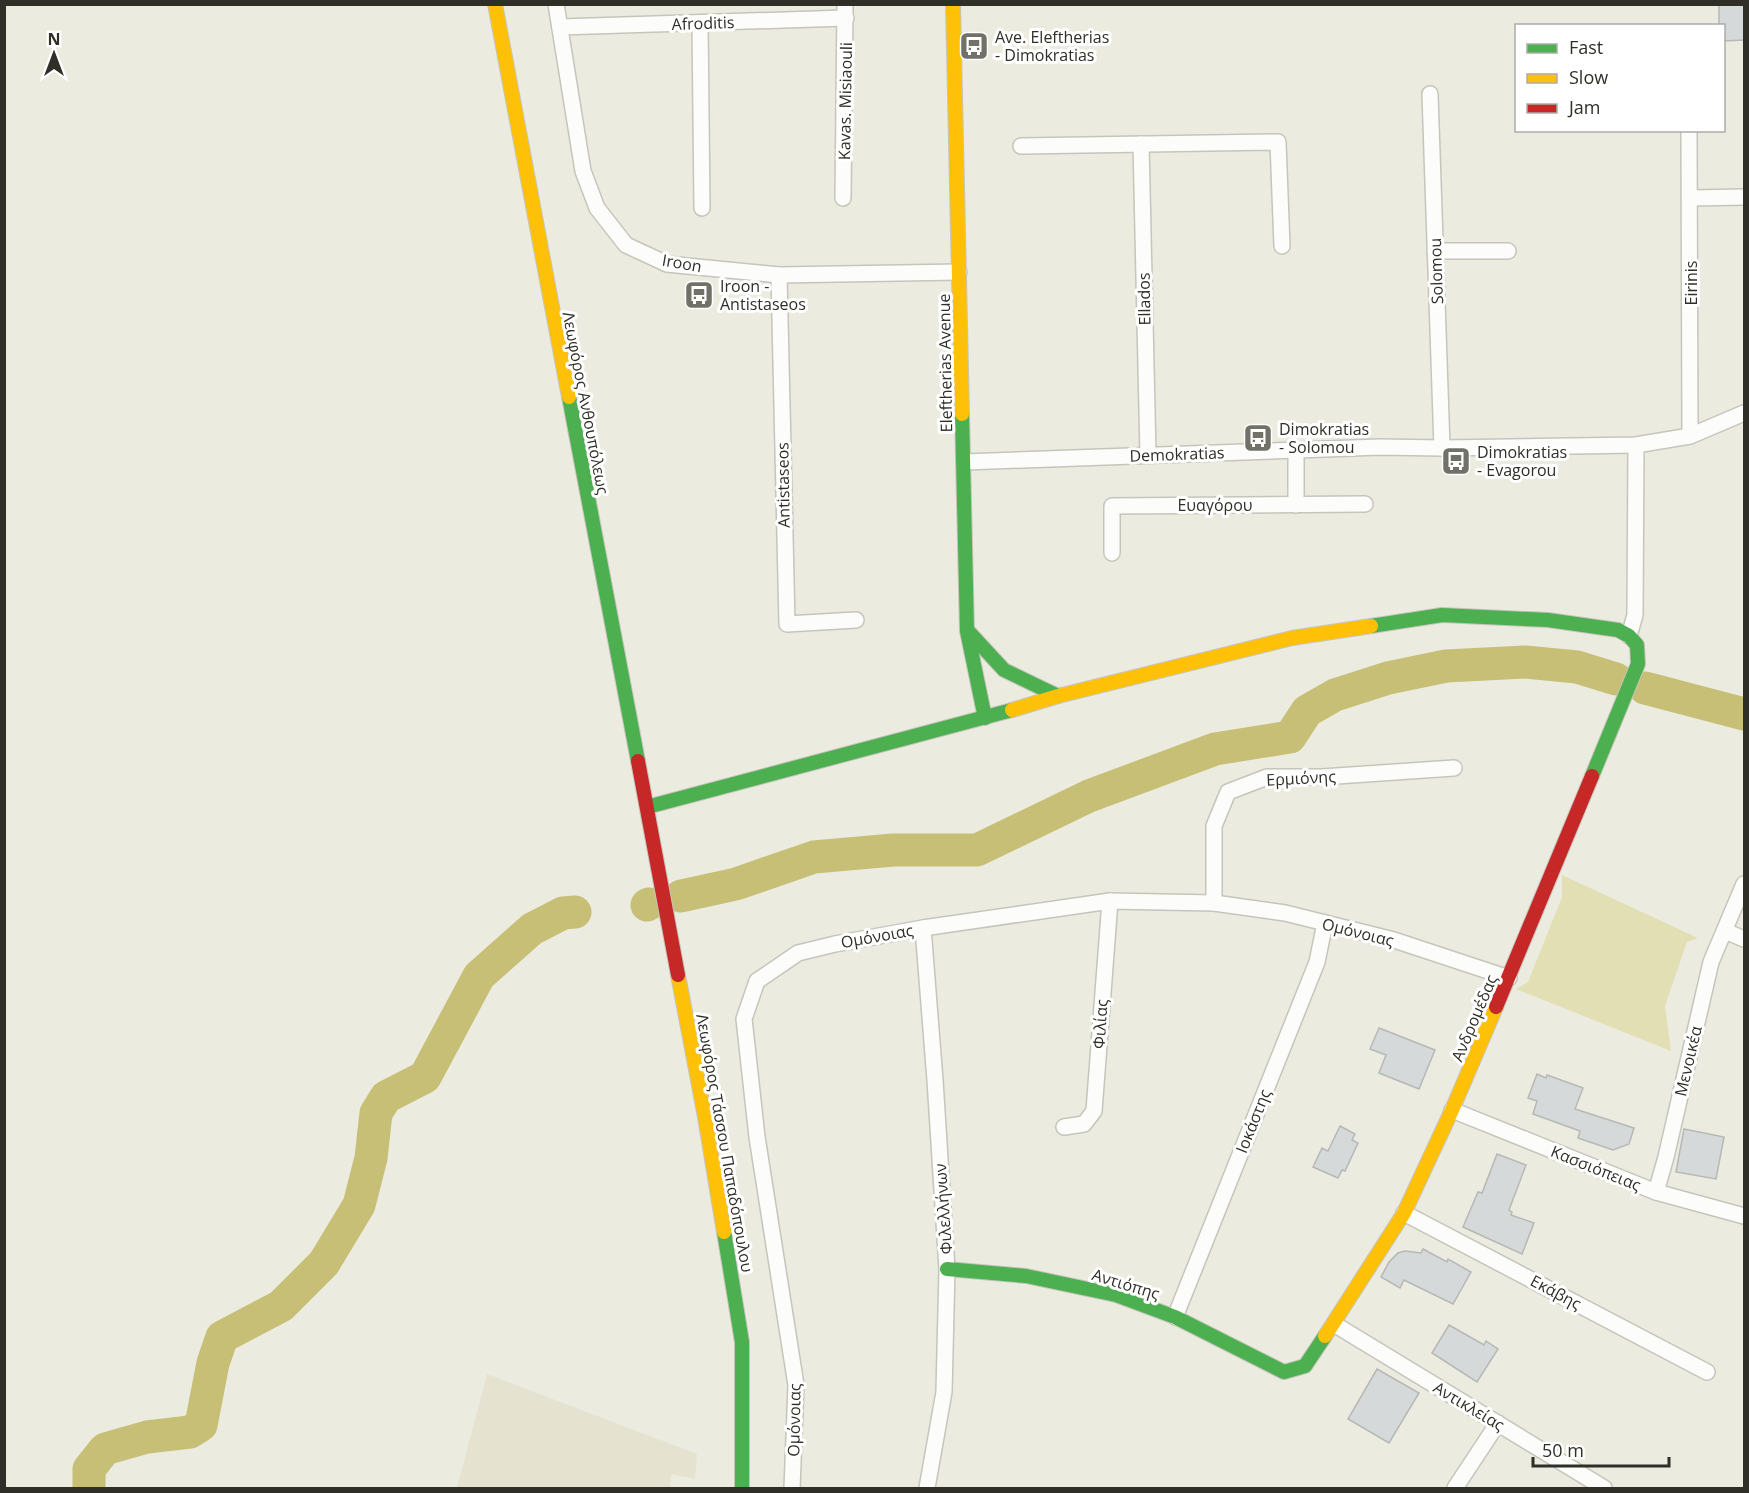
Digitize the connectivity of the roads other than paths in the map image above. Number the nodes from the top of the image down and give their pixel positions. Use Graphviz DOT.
graph roads {
  1 [pos="495,4"];
  2 [pos="556,4"];
  3 [pos="953,4"];
  4 [pos="845,11"];
  5 [pos="700,23"];
  6 [pos="560,27"];
  7 [pos="1430,94"];
  8 [pos="1689,132"];
  9 [pos="1141,144"];
  10 [pos="1021,146"];
  11 [pos="1744,197"];
  12 [pos="843,198"];
  13 [pos="1691,198"];
  14 [pos="702,208"];
  15 [pos="1282,246"];
  16 [pos="1508,250"];
  17 [pos="1435,251"];
  18 [pos="959,272"];
  19 [pos="779,275"];
  20 [pos="1744,413"];
  21 [pos="1690,436"];
  22 [pos="1636,445"];
  23 [pos="1442,448"];
  24 [pos="1296,451"];
  25 [pos="1148,455"];
  26 [pos="964,462"];
  27 [pos="1365,504"];
  28 [pos="1296,505"];
  29 [pos="1112,553"];
  30 [pos="856,620"];
  31 [pos="968,631"];
  32 [pos="1633,640"];
  33 [pos="1058,696"];
  34 [pos="985,718"];
  35 [pos="1454,768"];
  36 [pos="647,807"];
  37 [pos="1744,884"];
  38 [pos="1110,901"];
  39 [pos="1214,903"];
  40 [pos="1325,923"];
  41 [pos="923,928"];
  42 [pos="1725,930"];
  43 [pos="1744,939"];
  44 [pos="1509,978"];
  45 [pos="1452,1110"];
  46 [pos="1064,1127"];
  47 [pos="1656,1192"];
  48 [pos="1404,1213"];
  49 [pos="1744,1216"];
  50 [pos="947,1269"];
  51 [pos="1175,1317"];
  52 [pos="1334,1324"];
  53 [pos="1284,1372"];
  54 [pos="1707,1372"];
  55 [pos="1498,1423"];
  56 [pos="742,1488"];
  57 [pos="792,1488"];
  58 [pos="927,1488"];
  59 [pos="1455,1488"];
  60 [pos="1604,1488"];
  1 -- 36 [label="main road, Λεωφόρος Ανθουπόλεως"];
  2 -- 6 [label="street, Iroon"];
  3 -- 18 [label="main road, Eleftherias Avenue"];
  4 -- 5 [label="street, Afroditis"];
  4 -- 12 [label="street, Kavas. Misiaouli"];
  5 -- 6 [label="street, Afroditis"];
  5 -- 14 [label="street"];
  6 -- 19 [label="street, Iroon"];
  7 -- 17 [label="street, Solomou"];
  8 -- 13 [label="street, Eirinis"];
  9 -- 10 [label="street"];
  9 -- 15 [label="street"];
  9 -- 25 [label="street, Ellados"];
  11 -- 13 [label="street"];
  13 -- 21 [label="street, Eirinis"];
  16 -- 17 [label="street"];
  17 -- 23 [label="street, Solomou"];
  18 -- 19 [label="street, Iroon"];
  18 -- 26 [label="main road, Eleftherias Avenue"];
  19 -- 30 [label="street, Antistaseos"];
  20 -- 21 [label="street, Demokratias"];
  21 -- 22 [label="street, Demokratias"];
  22 -- 23 [label="street, Demokratias"];
  22 -- 32 [label="street"];
  23 -- 24 [label="street, Demokratias"];
  24 -- 25 [label="street, Demokratias"];
  24 -- 28 [label="street"];
  25 -- 26 [label="street, Demokratias"];
  26 -- 31 [label="main road, Eleftherias Avenue"];
  27 -- 28 [label="street, Ευαγόρου"];
  28 -- 29 [label="street, Ευαγόρου"];
  31 -- 33 [label="main road"];
  31 -- 34 [label="main road, Eleftherias Avenue"];
  32 -- 33 [label="main road"];
  32 -- 44 [label="main road, Ανδρομέδας"];
  33 -- 34 [label="main road"];
  34 -- 36 [label="main road"];
  35 -- 39 [label="street, Ερμιόνης"];
  36 -- 56 [label="main road, Λεωφόρος Τάσσου Παπαδόπουλου"];
  37 -- 42 [label="street, Μενοικέα"];
  38 -- 39 [label="street, Ομόνοιας"];
  38 -- 41 [label="street, Ομόνοιας"];
  38 -- 46 [label="street, Φιλίας"];
  39 -- 40 [label="street, Ομόνοιας"];
  40 -- 44 [label="street, Ομόνοιας"];
  40 -- 51 [label="street, Ιοκάστης"];
  41 -- 50 [label="street, Φιλελλήνων"];
  41 -- 57 [label="street, Ομόνοιας"];
  42 -- 43 [label="street"];
  42 -- 47 [label="street, Μενοικέα"];
  44 -- 45 [label="main road, Ανδρομέδας"];
  45 -- 47 [label="street, Κασσιόπειας"];
  45 -- 48 [label="main road, Ανδρομέδας"];
  47 -- 49 [label="street, Κασσιόπειας"];
  48 -- 52 [label="main road, Ανδρομέδας"];
  48 -- 54 [label="street, Εκάβης"];
  50 -- 51 [label="main road, Αντιόπης"];
  50 -- 58 [label="street, Φιλελλήνων"];
  51 -- 53 [label="main road, Αντιόπης"];
  52 -- 53 [label="main road, Ανδρομέδας"];
  52 -- 55 [label="street, Αντικλείας"];
  55 -- 59 [label="street"];
  55 -- 60 [label="street, Αντικλείας"];
}
